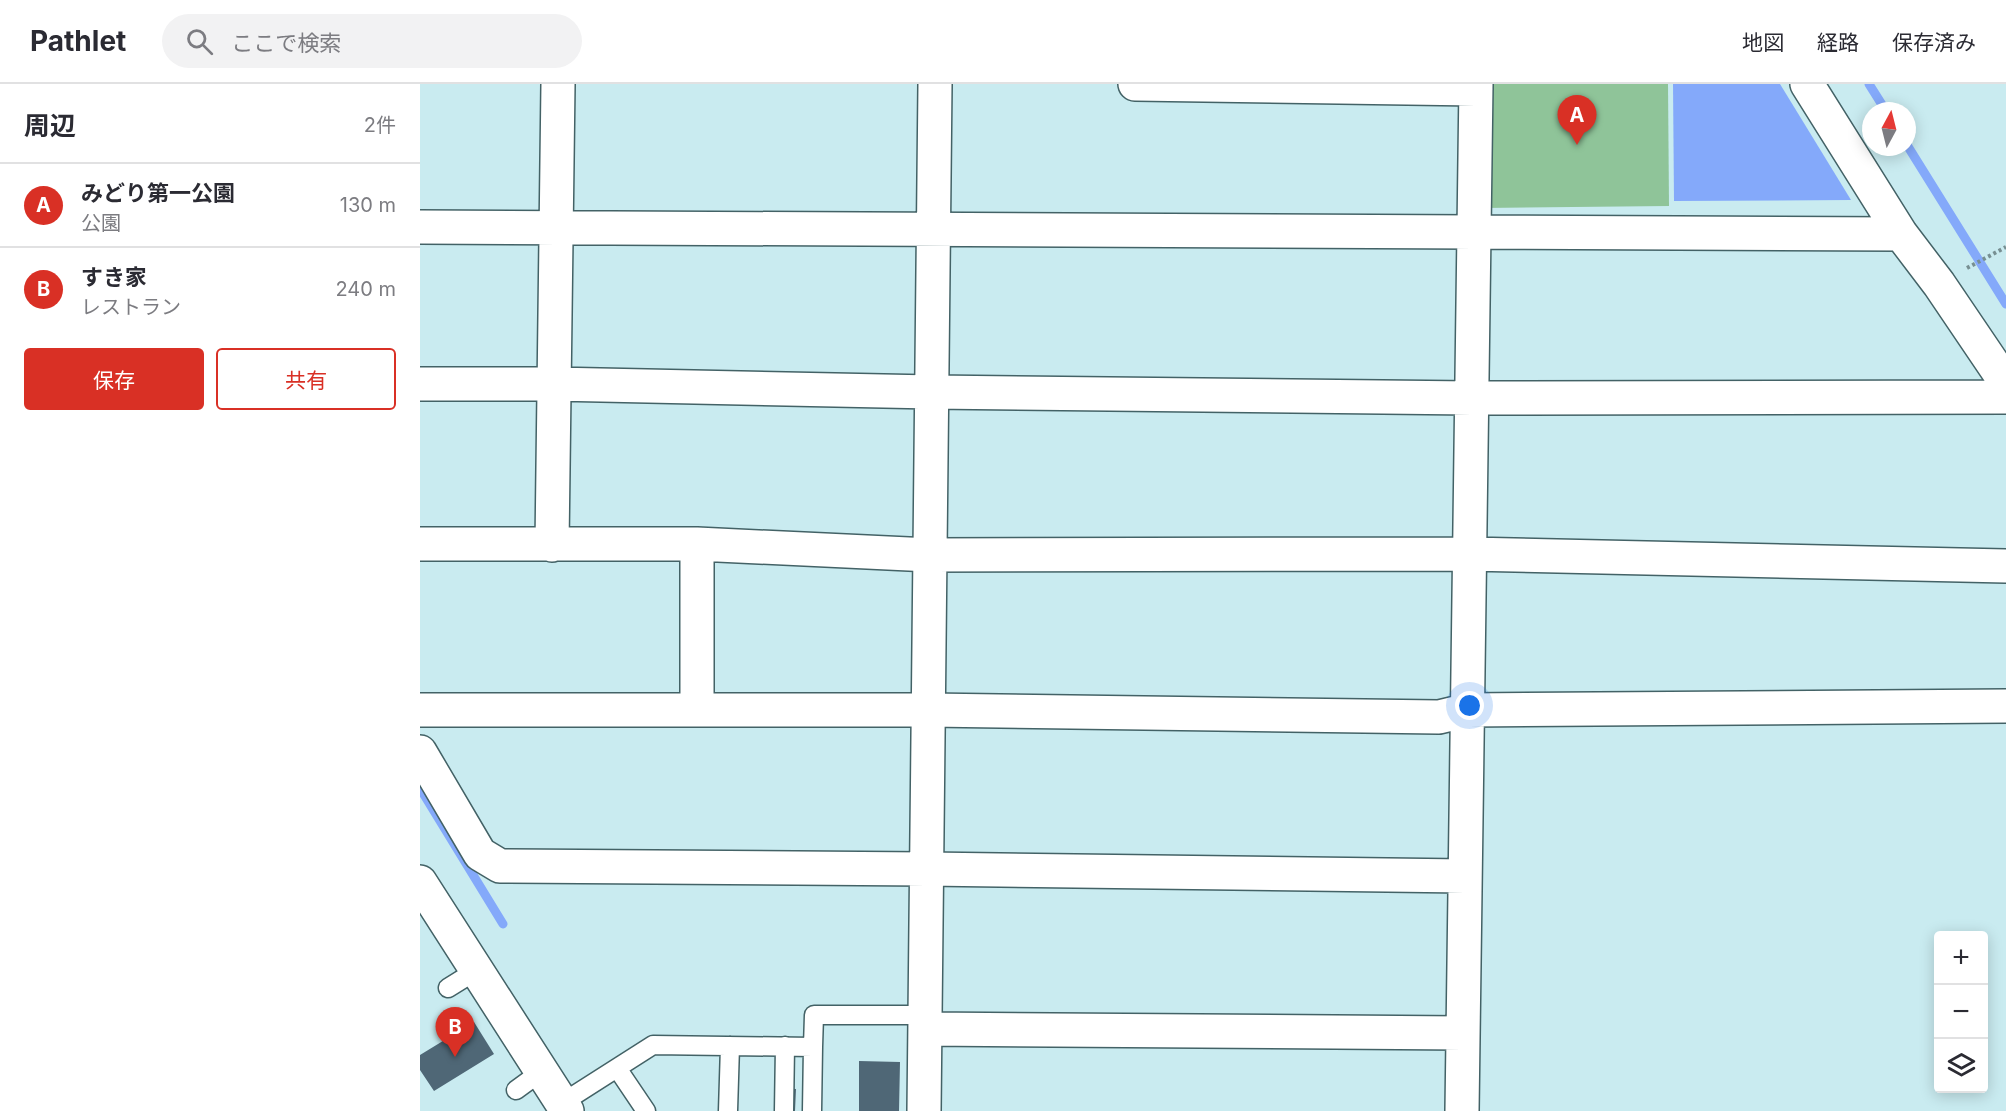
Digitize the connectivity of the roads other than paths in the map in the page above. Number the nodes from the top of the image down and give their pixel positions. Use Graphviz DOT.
graph roads {
  1 [pos="558,84"];
  2 [pos="935,84"];
  3 [pos="1135,84"];
  4 [pos="1808,84"];
  5 [pos="1476,87"];
  6 [pos="420,227"];
  7 [pos="556,228"];
  8 [pos="933,229"];
  9 [pos="1474,232"];
  10 [pos="1901,234"];
  11 [pos="2006,383"];
  12 [pos="420,384"];
  13 [pos="554,384"];
  14 [pos="932,392"];
  15 [pos="2006,397"];
  16 [pos="1472,398"];
  17 [pos="420,544"];
  18 [pos="697,544"];
  19 [pos="552,545"];
  20 [pos="1469,554"];
  21 [pos="930,555"];
  22 [pos="2006,566"];
  23 [pos="2006,706"];
  24 [pos="420,710"];
  25 [pos="697,710"];
  26 [pos="929,710"];
  27 [pos="1467,710"];
  28 [pos="420,752"];
  29 [pos="927,869"];
  30 [pos="1465,876"];
  31 [pos="423,894"];
  32 [pos="477,970"];
  33 [pos="448,988"];
  34 [pos="926,1022"];
  35 [pos="1463,1033"];
  36 [pos="730,1046"];
  37 [pos="785,1046"];
  38 [pos="813,1047"];
  39 [pos="617,1068"];
  40 [pos="542,1071"];
  41 [pos="516,1090"];
  42 [pos="565,1107"];
  43 [pos="817,1110"];
  44 [pos="646,1111"];
  45 [pos="728,1111"];
  46 [pos="784,1111"];
  47 [pos="924,1111"];
  48 [pos="1462,1111"];
  1 -- 7 [label="street"];
  2 -- 8 [label="street"];
  3 -- 5 [label="street"];
  4 -- 10 [label="street"];
  5 -- 9 [label="street"];
  6 -- 7 [label="street"];
  7 -- 8 [label="street"];
  7 -- 13 [label="street"];
  8 -- 9 [label="street"];
  8 -- 14 [label="street"];
  9 -- 10 [label="street"];
  9 -- 16 [label="street"];
  10 -- 11 [label="street"];
  12 -- 13 [label="street"];
  13 -- 14 [label="street"];
  13 -- 19 [label="street"];
  14 -- 16 [label="street"];
  14 -- 21 [label="street"];
  15 -- 16 [label="street"];
  16 -- 20 [label="street"];
  17 -- 19 [label="street"];
  18 -- 19 [label="street"];
  18 -- 21 [label="street"];
  18 -- 25 [label="street"];
  20 -- 21 [label="street"];
  20 -- 22 [label="street"];
  20 -- 27 [label="street"];
  21 -- 26 [label="street"];
  23 -- 27 [label="street"];
  24 -- 25 [label="street"];
  25 -- 26 [label="street"];
  26 -- 27 [label="street"];
  26 -- 29 [label="street"];
  27 -- 30 [label="street"];
  28 -- 29 [label="street"];
  29 -- 30 [label="street"];
  29 -- 34 [label="street"];
  30 -- 35 [label="street"];
  31 -- 32 [label="street"];
  32 -- 33 [label="lane"];
  32 -- 40 [label="street"];
  34 -- 35 [label="street"];
  34 -- 38 [label="lane"];
  34 -- 47 [label="street"];
  35 -- 48 [label="street"];
  36 -- 37 [label="lane"];
  36 -- 39 [label="lane"];
  36 -- 45 [label="lane"];
  37 -- 38 [label="lane"];
  37 -- 46 [label="lane"];
  38 -- 43 [label="lane"];
  39 -- 42 [label="lane"];
  39 -- 44 [label="lane"];
  40 -- 41 [label="lane"];
  40 -- 42 [label="street"];
}
